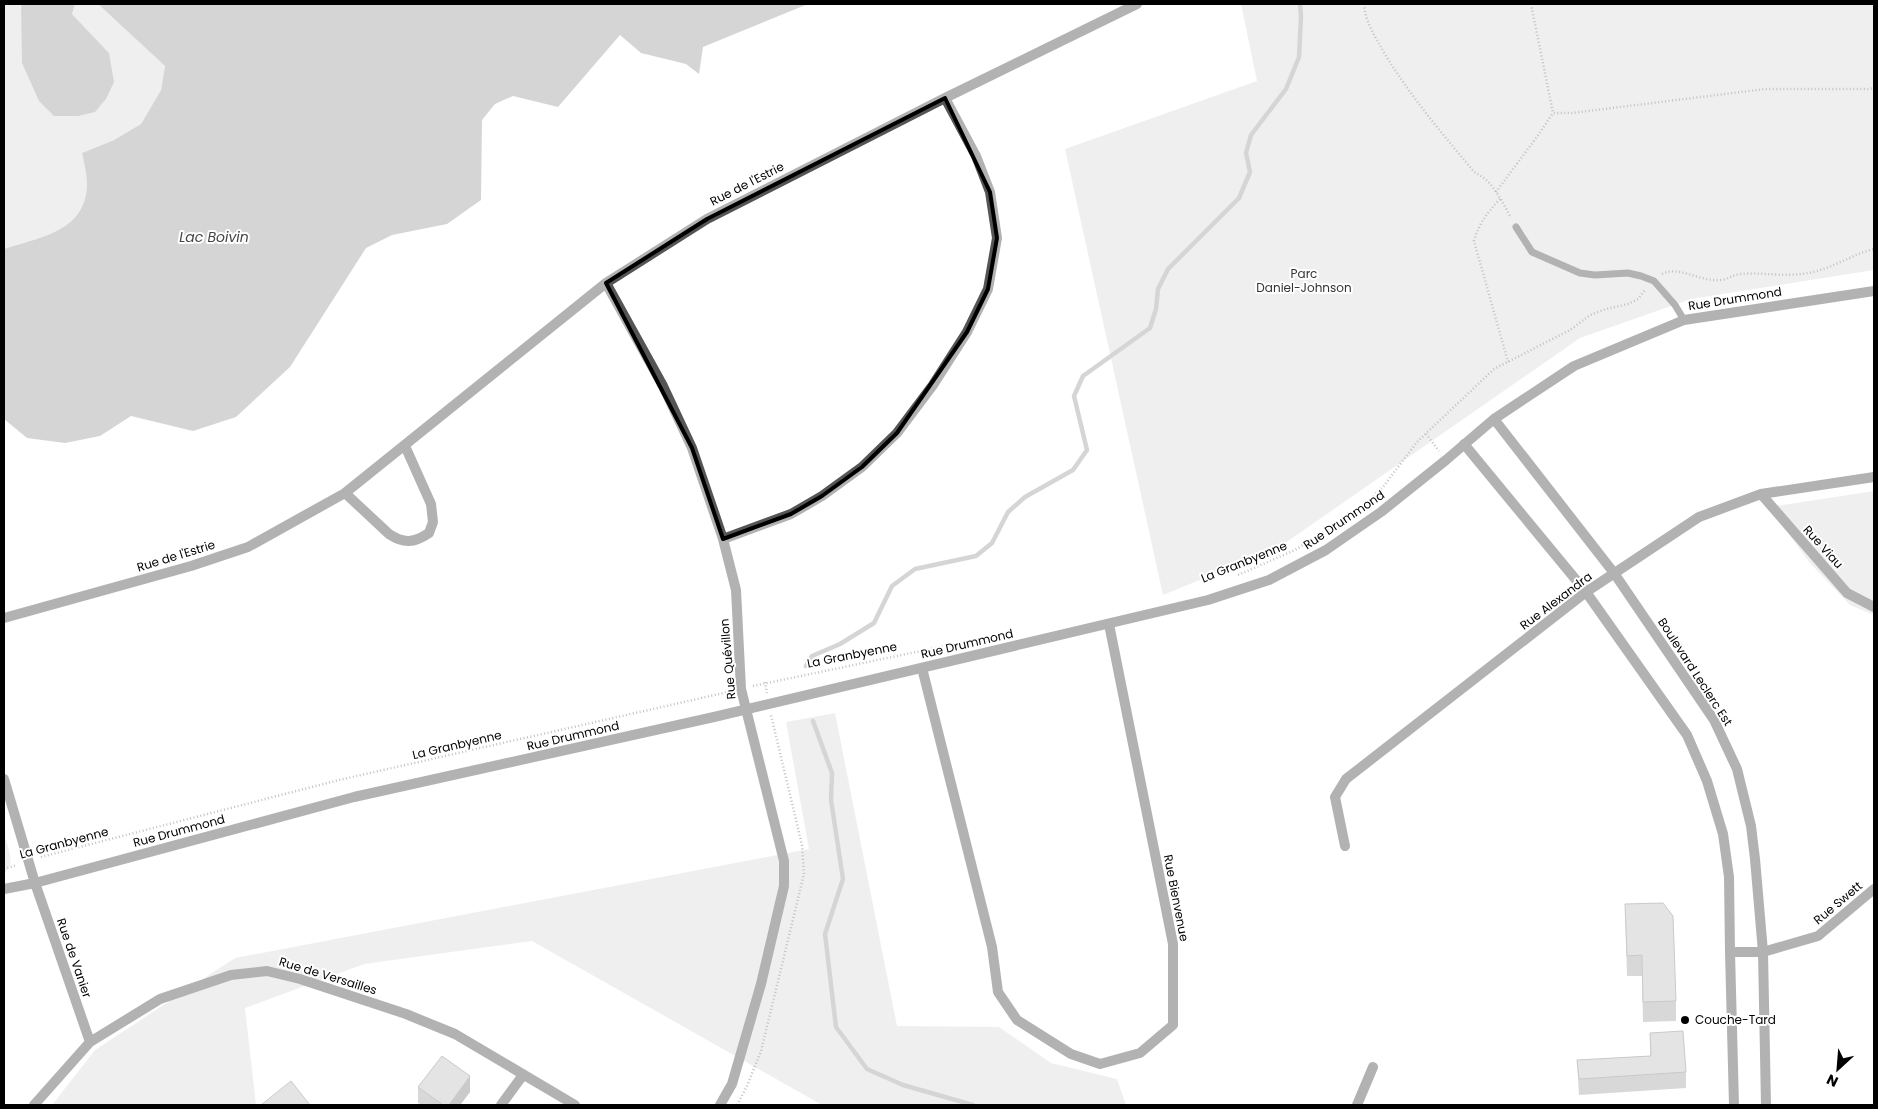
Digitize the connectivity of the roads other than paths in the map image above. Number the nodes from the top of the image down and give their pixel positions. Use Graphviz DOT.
graph roads {
  1 [pos="1137,4"];
  2 [pos="944,98"];
  3 [pos="1516,227"];
  4 [pos="606,283"];
  5 [pos="1874,290"];
  6 [pos="1684,320"];
  7 [pos="1494,419"];
  8 [pos="1464,444"];
  9 [pos="405,446"];
  10 [pos="1874,477"];
  11 [pos="345,493"];
  12 [pos="1761,494"];
  13 [pos="723,539"];
  14 [pos="1614,572"];
  15 [pos="1586,592"];
  16 [pos="1874,606"];
  17 [pos="4,618"];
  18 [pos="1109,624"];
  19 [pos="922,668"];
  20 [pos="746,709"];
  21 [pos="4,779"];
  22 [pos="1345,846"];
  23 [pos="35,883"];
  24 [pos="4,889"];
  25 [pos="1874,889"];
  26 [pos="1730,952"];
  27 [pos="1763,952"];
  28 [pos="90,1042"];
  29 [pos="1373,1067"];
  30 [pos="522,1075"];
  31 [pos="34,1105"];
  32 [pos="501,1105"];
  33 [pos="575,1105"];
  34 [pos="720,1105"];
  35 [pos="1357,1105"];
  36 [pos="1734,1105"];
  37 [pos="1766,1105"];
  1 -- 2 [label="street, Rue de l'Estrie"];
  2 -- 4 [label="street, Rue de l'Estrie"];
  2 -- 13 [label="street"];
  3 -- 6 [label="lane"];
  4 -- 9 [label="street, Rue de l'Estrie"];
  4 -- 13 [label="street, Rue Quévillon"];
  5 -- 6 [label="street, Rue Drummond"];
  6 -- 7 [label="street, Rue Drummond"];
  7 -- 8 [label="street, Rue Drummond"];
  7 -- 14 [label="street, Boulevard Leclerc Est"];
  8 -- 15 [label="street"];
  8 -- 18 [label="street, Rue Drummond"];
  9 -- 11 [label="street, Rue de l'Estrie"];
  9 -- 11 [label="street"];
  10 -- 12 [label="street, Rue Alexandra"];
  11 -- 17 [label="street, Rue de l'Estrie"];
  12 -- 14 [label="street, Rue Alexandra"];
  12 -- 16 [label="street, Rue Viau"];
  13 -- 20 [label="street, Rue Quévillon"];
  14 -- 15 [label="street, Rue Alexandra"];
  14 -- 27 [label="street, Boulevard Leclerc Est"];
  15 -- 22 [label="street, Rue Alexandra"];
  15 -- 26 [label="street"];
  18 -- 19 [label="street, Rue Drummond"];
  18 -- 19 [label="street, Rue Bienvenue"];
  19 -- 20 [label="street, Rue Drummond"];
  20 -- 23 [label="street, Rue Drummond"];
  20 -- 34 [label="street, Rue Quévillon"];
  21 -- 23 [label="street"];
  23 -- 24 [label="street, Rue Drummond"];
  23 -- 28 [label="street, Rue de Vanier"];
  25 -- 27 [label="street, Rue Swett"];
  26 -- 27 [label="street, Rue Swett"];
  26 -- 36 [label="street"];
  27 -- 37 [label="street, Boulevard Leclerc Est"];
  28 -- 30 [label="street, Rue de Versailles"];
  28 -- 31 [label="street, Rue de Versailles"];
  29 -- 35 [label="street"];
  30 -- 32 [label="street"];
  30 -- 33 [label="street, Rue de Versailles"];
}
